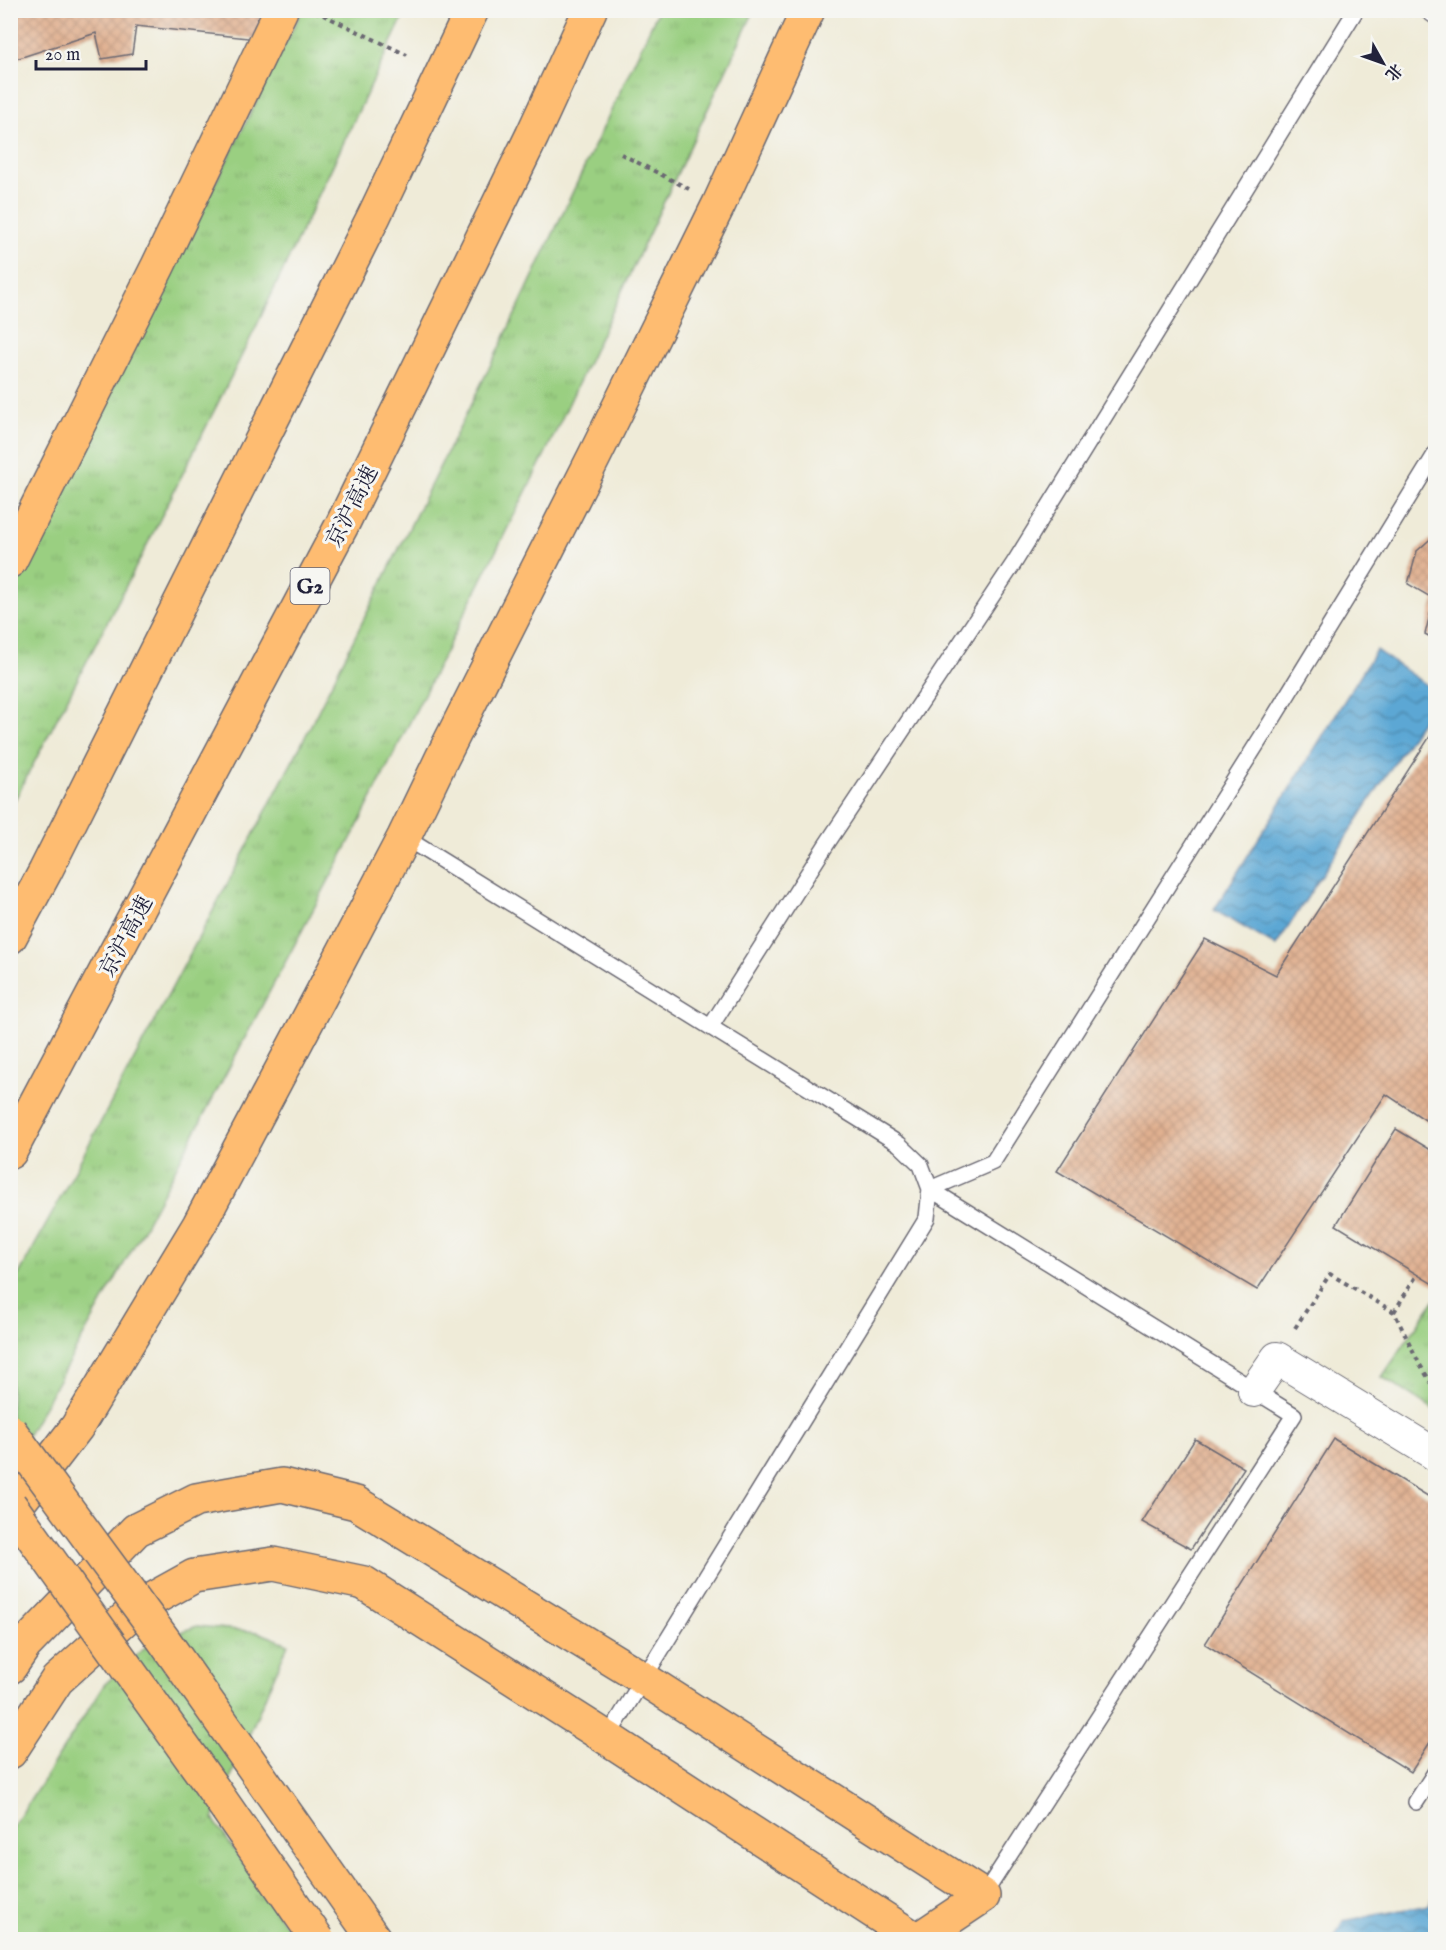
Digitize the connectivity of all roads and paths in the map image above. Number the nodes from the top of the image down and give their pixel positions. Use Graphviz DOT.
graph roads {
  1 [pos="281,10"];
  2 [pos="314,10"];
  3 [pos="472,10"];
  4 [pos="590,10"];
  5 [pos="808,10"];
  6 [pos="1356,10"];
  7 [pos="1426,10"];
  8 [pos="1436,17"];
  9 [pos="406,55"];
  10 [pos="621,154"];
  11 [pos="719,204"];
  12 [pos="1436,453"];
  13 [pos="10,561"];
  14 [pos="404,837"];
  15 [pos="10,937"];
  16 [pos="711,1026"];
  17 [pos="10,1152"];
  18 [pos="930,1189"];
  19 [pos="1417,1275"];
  20 [pos="1394,1312"];
  21 [pos="1277,1358"];
  22 [pos="1436,1390"];
  23 [pos="1254,1391"];
  24 [pos="10,1431"];
  25 [pos="1436,1455"];
  26 [pos="10,1505"];
  27 [pos="10,1514"];
  28 [pos="10,1667"];
  29 [pos="644,1679"];
  30 [pos="607,1738"];
  31 [pos="10,1752"];
  32 [pos="1436,1771"];
  33 [pos="1416,1802"];
  34 [pos="982,1896"];
  35 [pos="318,1940"];
  36 [pos="375,1940"];
  37 [pos="917,1940"];
  38 [pos="954,1940"];
  1 -- 13 [label="highway"];
  2 -- 9 [label="path"];
  3 -- 15 [label="highway"];
  4 -- 17 [label="highway, 京沪高速 / G2"];
  5 -- 11 [label="highway"];
  6 -- 16 [label="lane"];
  7 -- 8 [label="lane"];
  10 -- 11 [label="path"];
  11 -- 14 [label="highway"];
  12 -- 18 [label="lane"];
  14 -- 16 [label="lane"];
  14 -- 27 [label="highway"];
  16 -- 18 [label="lane"];
  18 -- 23 [label="lane"];
  18 -- 29 [label="lane"];
  19 -- 20 [label="path"];
  20 -- 21 [label="path"];
  20 -- 22 [label="path"];
  21 -- 23 [label="street"];
  21 -- 25 [label="street"];
  23 -- 34 [label="lane"];
  24 -- 36 [label="highway, bridge"];
  26 -- 35 [label="highway, bridge"];
  28 -- 29 [label="highway"];
  29 -- 30 [label="lane"];
  29 -- 34 [label="highway"];
  30 -- 31 [label="highway"];
  30 -- 37 [label="highway"];
  32 -- 33 [label="lane"];
  34 -- 37 [label="highway"];
  34 -- 38 [label="highway"];
}
